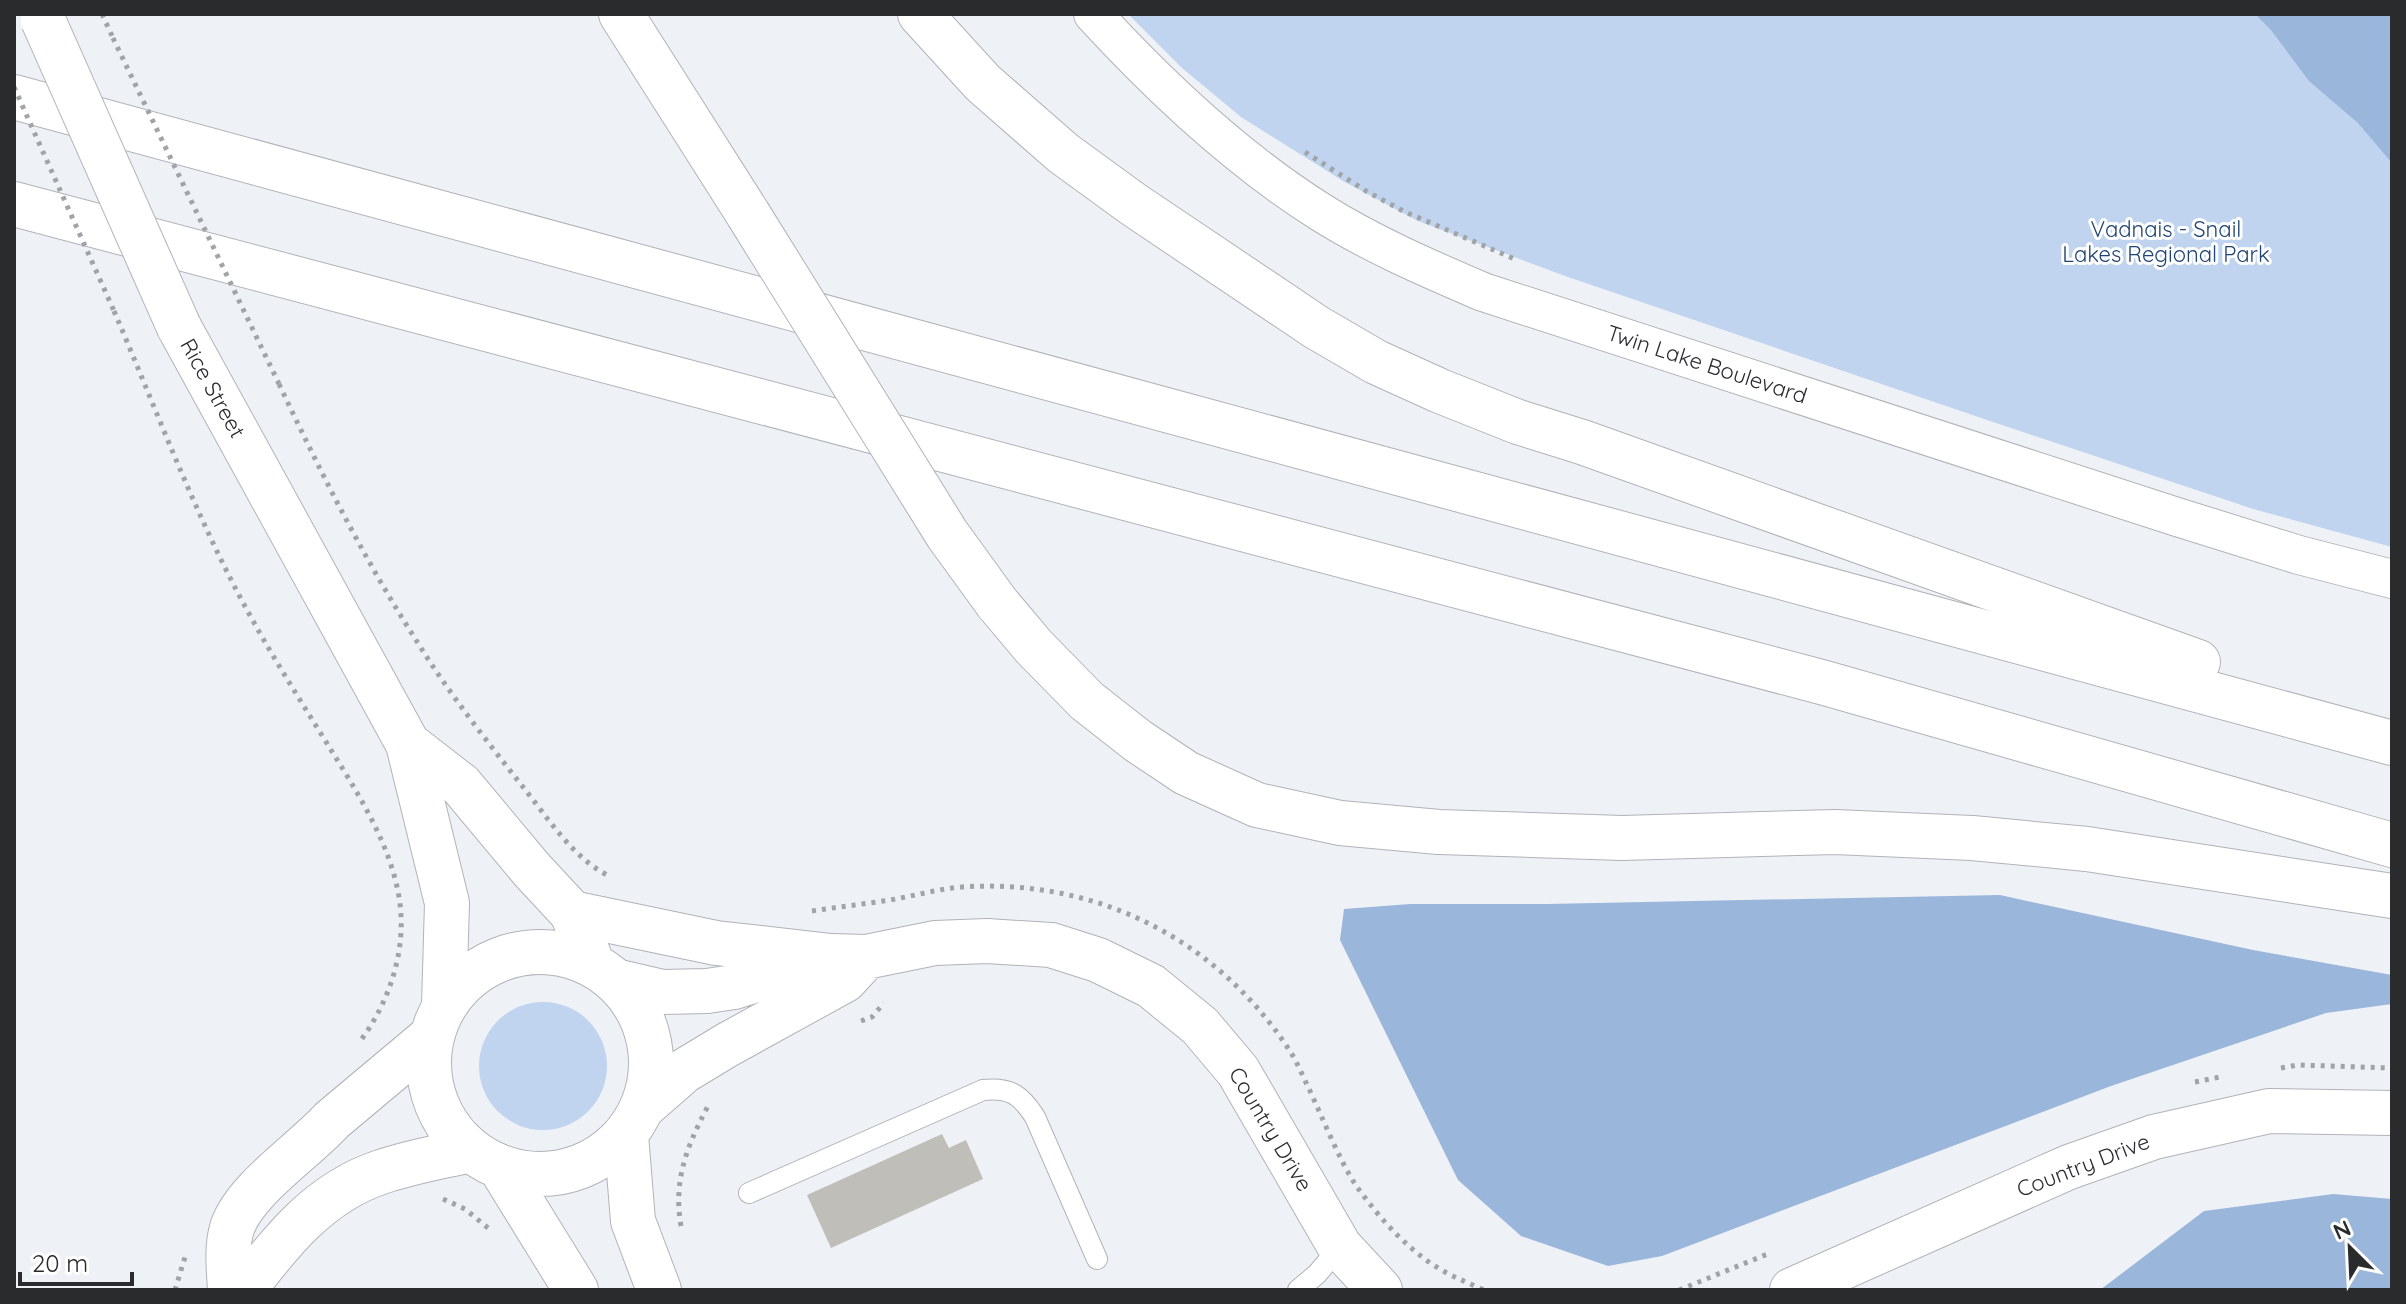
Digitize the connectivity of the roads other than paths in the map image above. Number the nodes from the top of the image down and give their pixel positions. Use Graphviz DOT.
graph roads {
  1 [pos="621,14"];
  2 [pos="920,14"];
  3 [pos="1093,14"];
  4 [pos="42,16"];
  5 [pos="14,97"];
  6 [pos="14,204"];
  7 [pos="2392,579"];
  8 [pos="2392,731"];
  9 [pos="2392,743"];
  10 [pos="408,744"];
  11 [pos="2392,845"];
  12 [pos="2392,896"];
  13 [pos="572,913"];
  14 [pos="848,957"];
  15 [pos="606,972"];
  16 [pos="438,1021"];
  17 [pos="2392,1113"];
  18 [pos="635,1121"];
  19 [pos="485,1159"];
  20 [pos="749,1193"];
  21 [pos="1340,1247"];
  22 [pos="1097,1259"];
  23 [pos="230,1290"];
  24 [pos="244,1290"];
  25 [pos="576,1290"];
  26 [pos="659,1290"];
  27 [pos="1298,1290"];
  28 [pos="1380,1290"];
  29 [pos="1792,1290"];
  1 -- 12 [label="main road, bridge"];
  2 -- 8 [label="main road"];
  3 -- 7 [label="street, Twin Lake Boulevard"];
  4 -- 10 [label="main road, Rice Street, bridge"];
  5 -- 9 [label="main road"];
  6 -- 11 [label="main road"];
  10 -- 13 [label="main road, Rice Street"];
  10 -- 16 [label="main road, Rice Street"];
  13 -- 14 [label="main road"];
  13 -- 15 [label="main road, Rice Street"];
  14 -- 15 [label="main road, Country Drive"];
  14 -- 18 [label="main road"];
  14 -- 21 [label="main road, Country Drive"];
  15 -- 16 [label="main road"];
  15 -- 18 [label="main road"];
  16 -- 19 [label="main road"];
  16 -- 23 [label="main road"];
  17 -- 29 [label="main road, Country Drive"];
  18 -- 19 [label="main road"];
  18 -- 26 [label="main road"];
  19 -- 24 [label="main road"];
  19 -- 25 [label="main road"];
  20 -- 22 [label="lane"];
  21 -- 27 [label="lane"];
  21 -- 28 [label="main road, Country Drive"];
}
